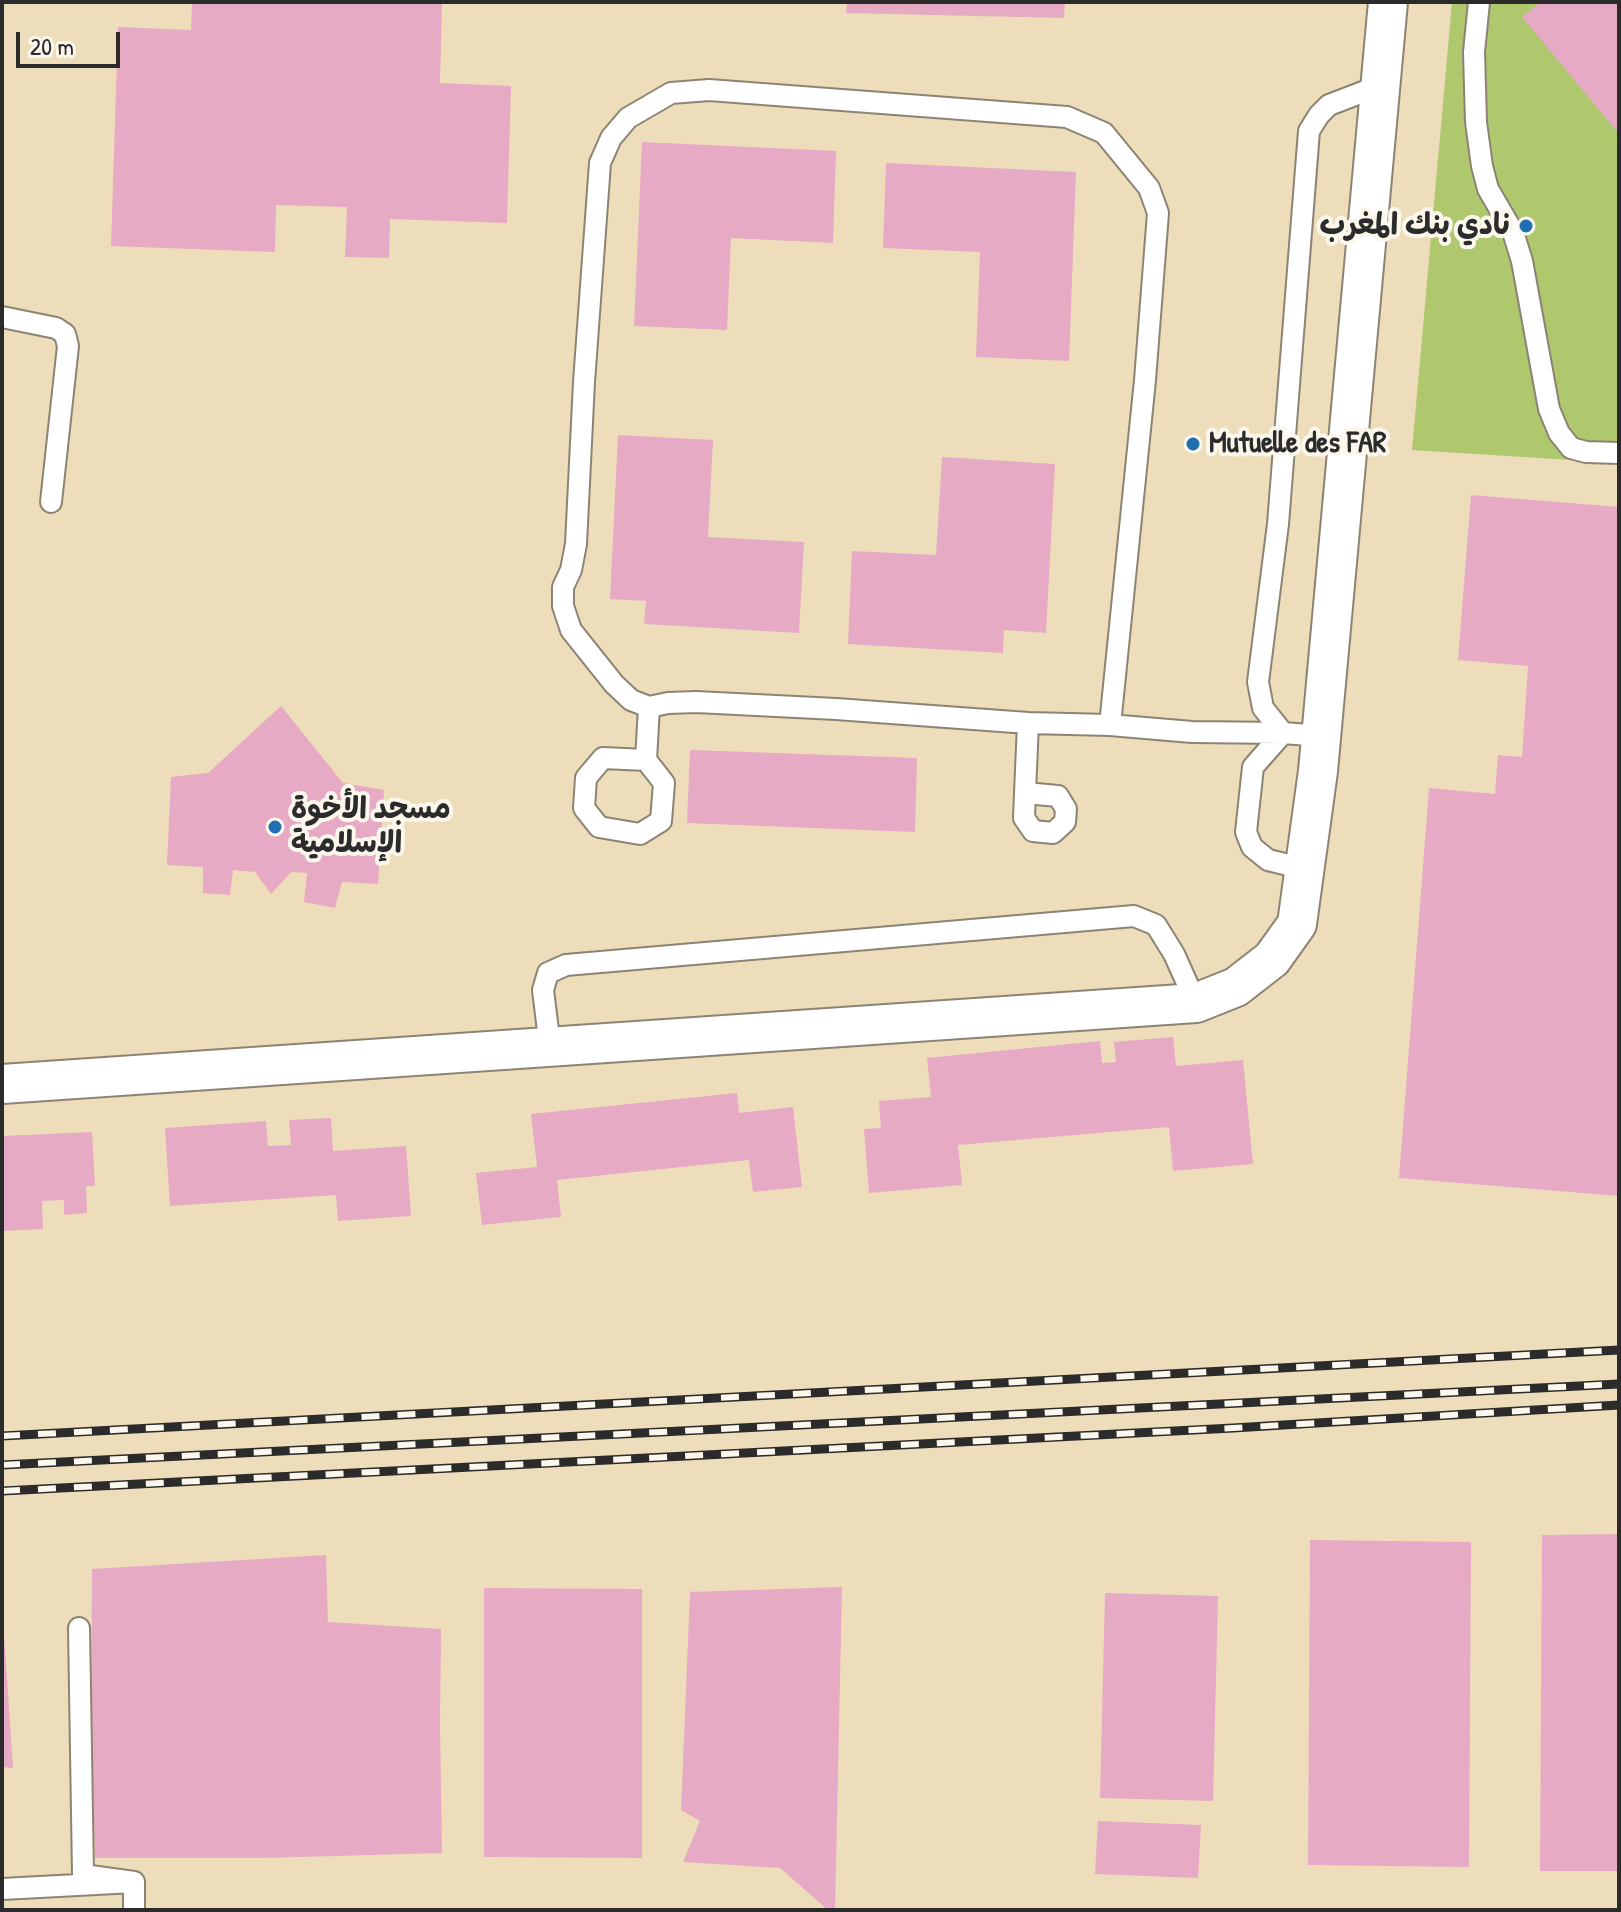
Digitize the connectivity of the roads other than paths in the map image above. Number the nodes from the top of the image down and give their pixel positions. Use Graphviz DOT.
graph roads {
  1 [pos="1388,2"];
  2 [pos="1479,2"];
  3 [pos="1381,85"];
  4 [pos="2,317"];
  5 [pos="1619,453"];
  6 [pos="51,502"];
  7 [pos="649,707"];
  8 [pos="1028,723"];
  9 [pos="1110,725"];
  10 [pos="1283,733"];
  11 [pos="1322,736"];
  12 [pos="646,760"];
  13 [pos="1025,793"];
  14 [pos="1305,869"];
  15 [pos="1196,1003"];
  16 [pos="550,1047"];
  17 [pos="2,1084"];
  18 [pos="79,1628"];
  19 [pos="134,1882"];
  20 [pos="2,1889"];
  21 [pos="134,1910"];
  1 -- 3 [label="street"];
  2 -- 5 [label="lane"];
  3 -- 10 [label="lane"];
  3 -- 11 [label="street"];
  4 -- 6 [label="lane"];
  7 -- 8 [label="lane"];
  7 -- 9 [label="lane"];
  7 -- 12 [label="lane"];
  8 -- 9 [label="lane"];
  8 -- 13 [label="lane"];
  9 -- 10 [label="lane"];
  10 -- 11 [label="lane"];
  10 -- 14 [label="lane"];
  11 -- 14 [label="street"];
  12 -- 12 [label="lane"];
  14 -- 15 [label="street"];
  15 -- 16 [label="street"];
  15 -- 16 [label="lane"];
  16 -- 17 [label="street"];
  18 -- 19 [label="lane"];
  19 -- 20 [label="lane"];
  19 -- 21 [label="lane"];
}
